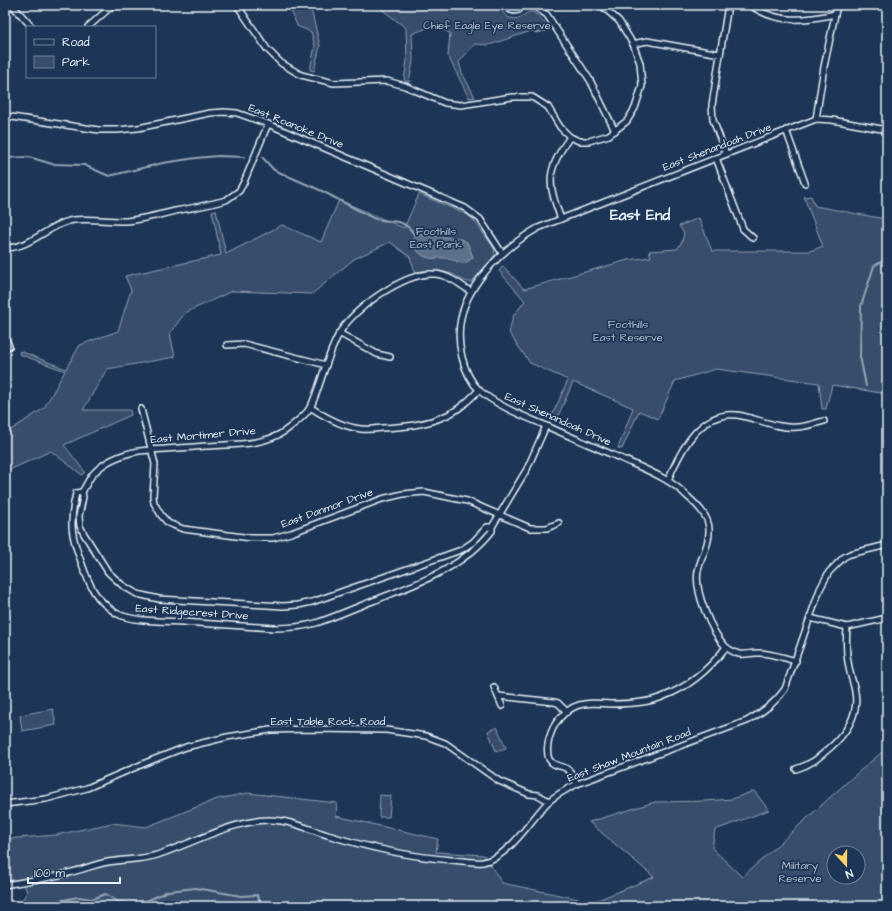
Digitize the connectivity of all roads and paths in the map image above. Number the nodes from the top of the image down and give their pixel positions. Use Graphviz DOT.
graph roads {
  1 [pos="12,5"];
  2 [pos="113,5"];
  3 [pos="237,5"];
  4 [pos="506,5"];
  5 [pos="522,5"];
  6 [pos="533,5"];
  7 [pos="601,5"];
  8 [pos="728,5"];
  9 [pos="750,5"];
  10 [pos="837,5"];
  11 [pos="835,14"];
  12 [pos="31,26"];
  13 [pos="89,26"];
  14 [pos="633,44"];
  15 [pos="720,54"];
  16 [pos="5,116"];
  17 [pos="816,119"];
  18 [pos="268,124"];
  19 [pos="786,130"];
  20 [pos="887,130"];
  21 [pos="615,131"];
  22 [pos="570,137"];
  23 [pos="726,154"];
  24 [pos="716,158"];
  25 [pos="805,183"];
  26 [pos="561,219"];
  27 [pos="753,238"];
  28 [pos="5,248"];
  29 [pos="502,253"];
  30 [pos="471,292"];
  31 [pos="339,333"];
  32 [pos="5,337"];
  33 [pos="228,345"];
  34 [pos="9,346"];
  35 [pos="390,357"];
  36 [pos="326,365"];
  37 [pos="479,390"];
  38 [pos="310,407"];
  39 [pos="141,410"];
  40 [pos="824,421"];
  41 [pos="546,426"];
  42 [pos="151,450"];
  43 [pos="668,480"];
  44 [pos="82,492"];
  45 [pos="499,515"];
  46 [pos="559,523"];
  47 [pos="492,527"];
  48 [pos="887,545"];
  49 [pos="810,618"];
  50 [pos="887,618"];
  51 [pos="847,627"];
  52 [pos="726,647"];
  53 [pos="796,661"];
  54 [pos="494,686"];
  55 [pos="498,696"];
  56 [pos="502,706"];
  57 [pos="567,712"];
  58 [pos="796,769"];
  59 [pos="578,784"];
  60 [pos="549,801"];
  61 [pos="5,804"];
  62 [pos="5,885"];
  1 -- 12 [label="street"];
  2 -- 13 [label="street"];
  3 -- 22 [label="street"];
  4 -- 5 [label="street"];
  6 -- 21 [label="street"];
  7 -- 14 [label="street"];
  8 -- 15 [label="street"];
  9 -- 11 [label="street"];
  10 -- 11 [label="street"];
  11 -- 17 [label="street"];
  14 -- 15 [label="street"];
  14 -- 21 [label="street"];
  15 -- 23 [label="street"];
  16 -- 18 [label="street, East Roanoke Drive"];
  17 -- 19 [label="street, East Shenandoah Drive"];
  17 -- 20 [label="street, East Shenandoah Drive"];
  18 -- 28 [label="street"];
  18 -- 29 [label="street, East Roanoke Drive"];
  19 -- 23 [label="street, East Shenandoah Drive"];
  19 -- 25 [label="street"];
  21 -- 22 [label="street"];
  22 -- 26 [label="street"];
  23 -- 24 [label="street, East Shenandoah Drive"];
  24 -- 26 [label="street, East Shenandoah Drive"];
  24 -- 27 [label="street"];
  26 -- 29 [label="street, East Shenandoah Drive"];
  29 -- 30 [label="street, East Shenandoah Drive"];
  30 -- 31 [label="street, East Mortimer Drive"];
  30 -- 37 [label="street, East Shenandoah Drive"];
  31 -- 35 [label="street"];
  31 -- 36 [label="street, East Mortimer Drive"];
  32 -- 34 [label="street"];
  33 -- 36 [label="street"];
  36 -- 38 [label="street, East Mortimer Drive"];
  37 -- 38 [label="street"];
  37 -- 41 [label="street, East Shenandoah Drive"];
  38 -- 42 [label="street, East Mortimer Drive"];
  39 -- 42 [label="street, East Danmor Drive"];
  40 -- 43 [label="street"];
  41 -- 43 [label="street, East Shenandoah Drive"];
  41 -- 45 [label="street, East Ridgecrest Drive"];
  42 -- 44 [label="street, East Mortimer Drive"];
  42 -- 45 [label="street, East Danmor Drive"];
  43 -- 52 [label="street, East Shenandoah Drive"];
  44 -- 47 [label="street, East Ridgecrest Drive"];
  44 -- 47 [label="street, East Ridgecrest Drive"];
  45 -- 46 [label="street, East Danmor Drive"];
  45 -- 47 [label="street, East Ridgecrest Drive"];
  48 -- 49 [label="street, East Shaw Mountain Road"];
  49 -- 51 [label="street"];
  49 -- 53 [label="street, East Shaw Mountain Road"];
  50 -- 51 [label="street"];
  51 -- 58 [label="street"];
  52 -- 53 [label="street"];
  52 -- 57 [label="street"];
  53 -- 59 [label="street, East Shaw Mountain Road"];
  54 -- 55 [label="street"];
  55 -- 56 [label="street"];
  55 -- 57 [label="street"];
  57 -- 59 [label="street"];
  59 -- 60 [label="street, East Shaw Mountain Road"];
  60 -- 61 [label="street, East Table Rock Road"];
  60 -- 62 [label="street, East Shaw Mountain Road"];
}
